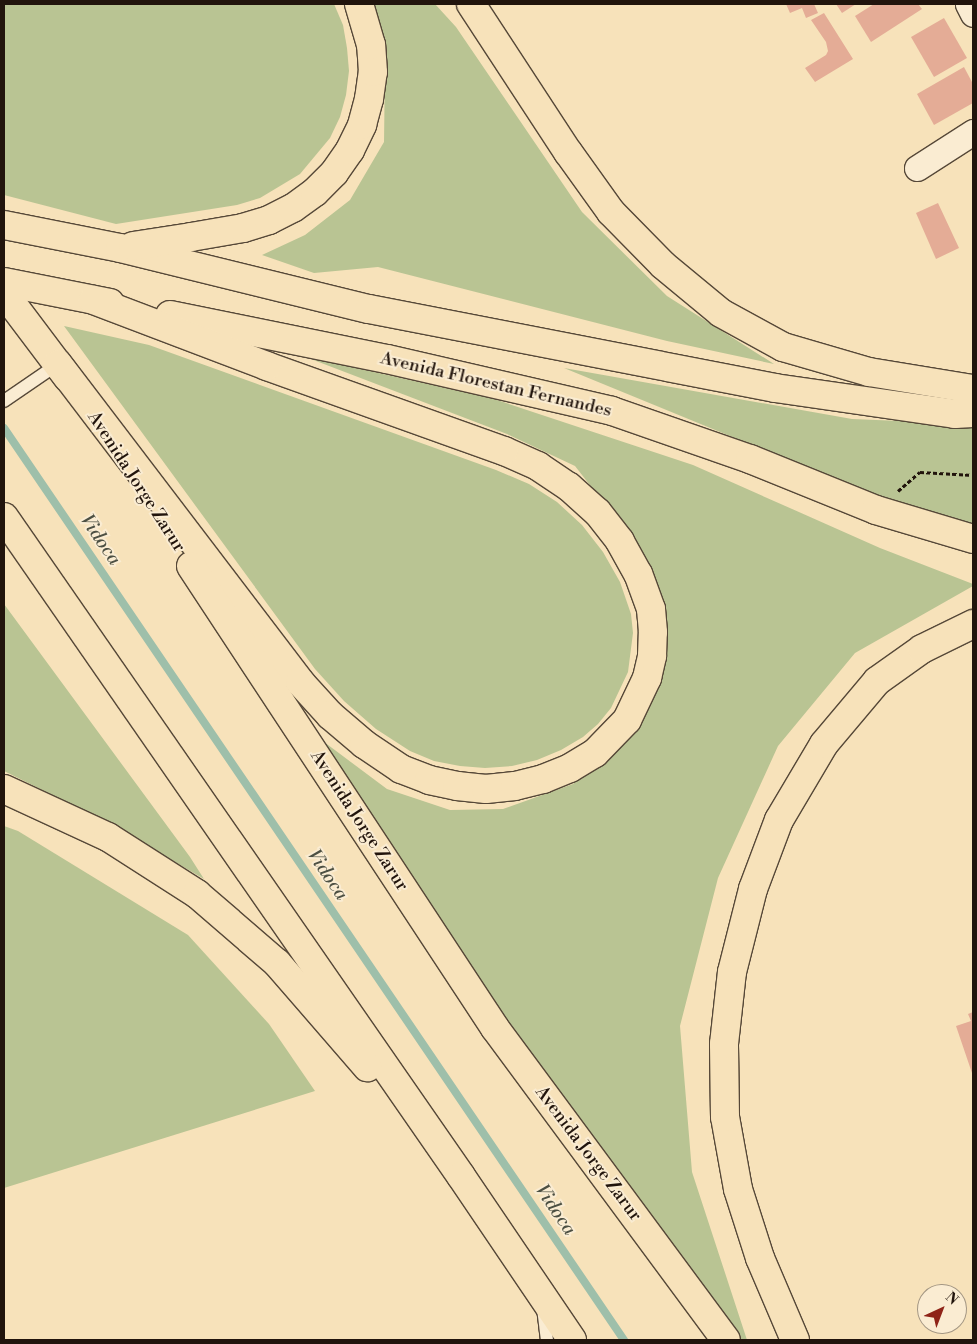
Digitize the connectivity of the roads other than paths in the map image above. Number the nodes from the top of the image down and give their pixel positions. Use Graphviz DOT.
graph roads {
  1 [pos="359,4"];
  2 [pos="471,4"];
  3 [pos="968,4"];
  4 [pos="973,14"];
  5 [pos="973,132"];
  6 [pos="917,168"];
  7 [pos="4,225"];
  8 [pos="120,248"];
  9 [pos="4,282"];
  10 [pos="4,293"];
  11 [pos="93,300"];
  12 [pos="58,364"];
  13 [pos="973,389"];
  14 [pos="4,401"];
  15 [pos="973,413"];
  16 [pos="4,517"];
  17 [pos="973,539"];
  18 [pos="973,624"];
  19 [pos="4,789"];
  20 [pos="461,1176"];
  21 [pos="542,1293"];
  22 [pos="547,1340"];
  23 [pos="572,1340"];
  24 [pos="726,1340"];
  25 [pos="795,1340"];
  1 -- 8 [label="highway"];
  2 -- 13 [label="highway"];
  3 -- 4 [label="street"];
  5 -- 6 [label="street"];
  7 -- 8 [label="highway"];
  8 -- 15 [label="highway"];
  9 -- 11 [label="highway, Avenida Florestan Fernandes"];
  10 -- 12 [label="highway, Avenida Jorge Zarur"];
  11 -- 12 [label="highway"];
  11 -- 17 [label="highway, Avenida Florestan Fernandes"];
  12 -- 14 [label="lane"];
  12 -- 24 [label="highway, Avenida Jorge Zarur"];
  16 -- 20 [label="highway"];
  18 -- 25 [label="highway"];
  19 -- 20 [label="highway"];
  20 -- 21 [label="highway"];
  21 -- 22 [label="lane"];
  21 -- 23 [label="highway"];
}
